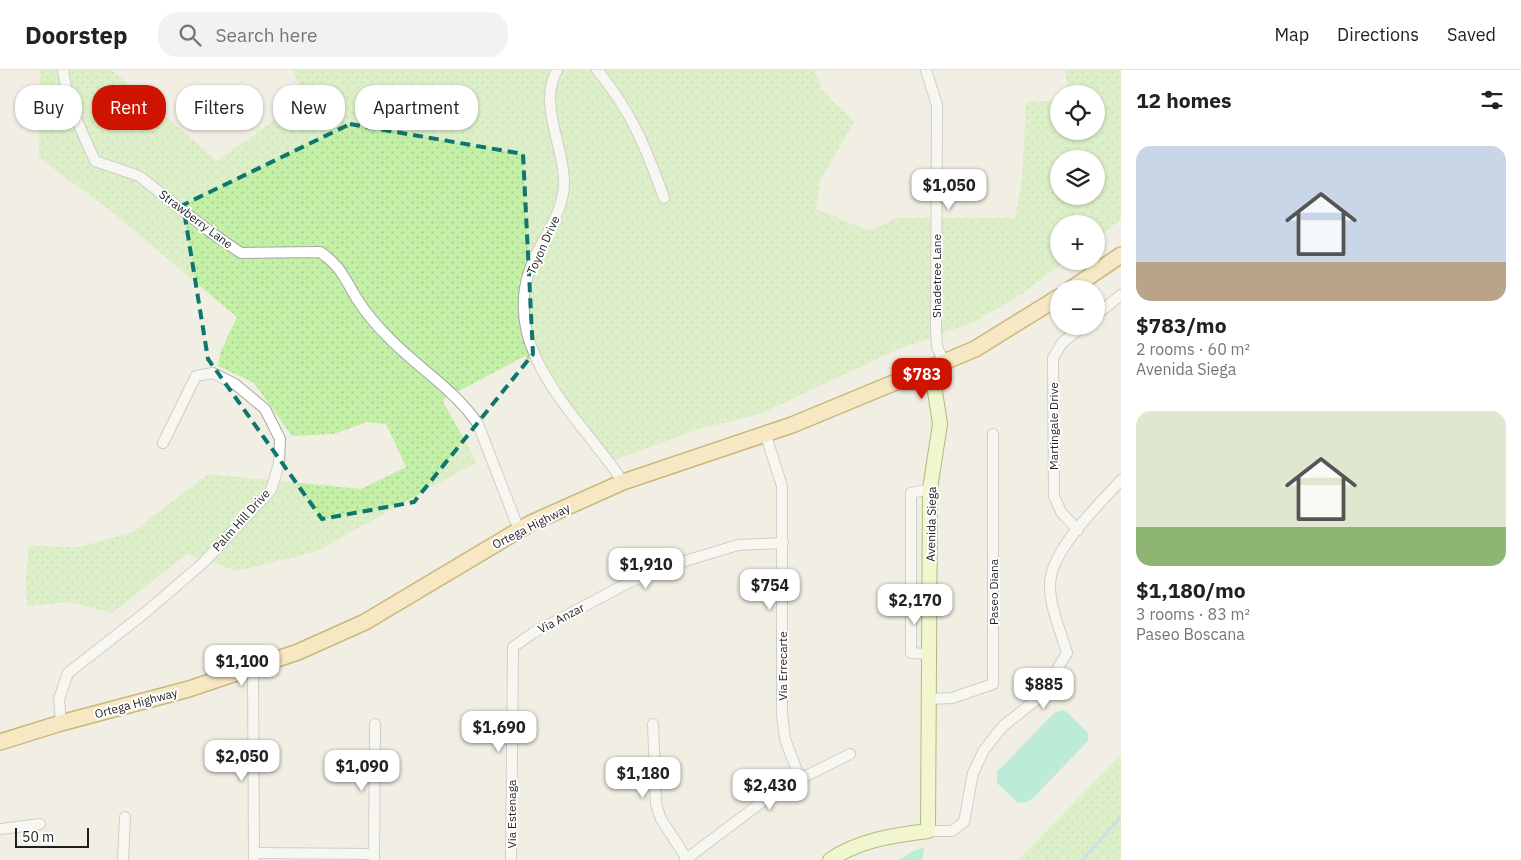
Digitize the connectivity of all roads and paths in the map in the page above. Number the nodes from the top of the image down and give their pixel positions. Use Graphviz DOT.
graph roads {
  1 [pos="63,70"];
  2 [pos="557,70"];
  3 [pos="597,70"];
  4 [pos="926,70"];
  5 [pos="664,198"];
  6 [pos="1121,255"];
  7 [pos="1084,280"];
  8 [pos="1121,295"];
  9 [pos="1050,303"];
  10 [pos="1105,308"];
  11 [pos="1072,335"];
  12 [pos="944,362"];
  13 [pos="926,370"];
  14 [pos="765,434"];
  15 [pos="993,434"];
  16 [pos="163,443"];
  17 [pos="1121,480"];
  18 [pos="623,482"];
  19 [pos="930,489"];
  20 [pos="519,530"];
  21 [pos="1078,530"];
  22 [pos="783,543"];
  23 [pos="513,648"];
  24 [pos="929,654"];
  25 [pos="254,668"];
  26 [pos="929,699"];
  27 [pos="61,723"];
  28 [pos="375,724"];
  29 [pos="653,724"];
  30 [pos="0,742"];
  31 [pos="850,754"];
  32 [pos="800,779"];
  33 [pos="125,816"];
  34 [pos="40,824"];
  35 [pos="0,829"];
  36 [pos="928,831"];
  37 [pos="254,856"];
  38 [pos="374,857"];
  39 [pos="686,859"];
  40 [pos="124,860"];
  41 [pos="511,860"];
  42 [pos="830,860"];
  1 -- 20 [label="street, Strawberry Lane"];
  2 -- 18 [label="street, Toyon Drive"];
  3 -- 5 [label="street"];
  4 -- 12 [label="street, Shadetree Lane"];
  6 -- 7 [label="main road"];
  8 -- 10 [label="street"];
  9 -- 12 [label="main road, Ortega Highway"];
  11 -- 21 [label="street, Martingale Drive"];
  12 -- 13 [label="main road, Ortega Highway"];
  13 -- 14 [label="main road, Ortega Highway"];
  13 -- 19 [label="street, Avenida Siega"];
  14 -- 18 [label="main road, Ortega Highway"];
  14 -- 22 [label="street, Via Errecarte"];
  15 -- 26 [label="street, Paseo Diana"];
  16 -- 27 [label="street, Palm Hill Drive"];
  17 -- 21 [label="street"];
  18 -- 20 [label="main road, Ortega Highway"];
  19 -- 24 [label="street, Avenida Siega"];
  19 -- 24 [label="street"];
  20 -- 25 [label="main road, Ortega Highway"];
  21 -- 36 [label="street"];
  22 -- 23 [label="street, Via Anzar"];
  22 -- 32 [label="street, Via Errecarte"];
  23 -- 41 [label="street, Via Estenaga"];
  24 -- 26 [label="street, Avenida Siega"];
  25 -- 27 [label="main road, Ortega Highway"];
  25 -- 37 [label="street"];
  26 -- 36 [label="street, Avenida Siega"];
  27 -- 30 [label="main road, Ortega Highway"];
  28 -- 38 [label="street"];
  29 -- 39 [label="street"];
  31 -- 32 [label="street"];
  32 -- 39 [label="street"];
  33 -- 40 [label="street"];
  34 -- 35 [label="street"];
  36 -- 42 [label="street"];
  37 -- 38 [label="street"];
}
